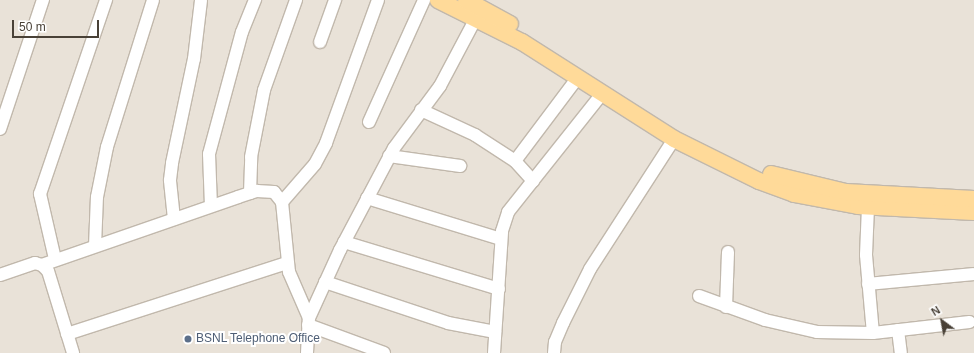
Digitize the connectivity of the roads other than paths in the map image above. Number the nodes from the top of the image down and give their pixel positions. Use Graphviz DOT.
graph roads {
  1 [pos="42,0"];
  2 [pos="106,0"];
  3 [pos="153,0"];
  4 [pos="201,0"];
  5 [pos="255,0"];
  6 [pos="296,0"];
  7 [pos="335,0"];
  8 [pos="378,0"];
  9 [pos="424,0"];
  10 [pos="438,0"];
  11 [pos="466,0"];
  12 [pos="476,18"];
  13 [pos="320,42"];
  14 [pos="578,77"];
  15 [pos="602,94"];
  16 [pos="0,105"];
  17 [pos="421,110"];
  18 [pos="369,122"];
  19 [pos="2,123"];
  20 [pos="674,139"];
  21 [pos="389,156"];
  22 [pos="515,161"];
  23 [pos="460,166"];
  24 [pos="533,181"];
  25 [pos="250,193"];
  26 [pos="367,198"];
  27 [pos="974,200"];
  28 [pos="282,202"];
  29 [pos="212,206"];
  30 [pos="868,207"];
  31 [pos="974,212"];
  32 [pos="174,219"];
  33 [pos="501,239"];
  34 [pos="344,242"];
  35 [pos="95,246"];
  36 [pos="728,252"];
  37 [pos="55,258"];
  38 [pos="287,264"];
  39 [pos="42,265"];
  40 [pos="0,274"];
  41 [pos="974,274"];
  42 [pos="325,282"];
  43 [pos="868,284"];
  44 [pos="499,289"];
  45 [pos="699,296"];
  46 [pos="726,307"];
  47 [pos="309,322"];
  48 [pos="969,322"];
  49 [pos="898,330"];
  50 [pos="496,332"];
  51 [pos="873,333"];
  52 [pos="67,334"];
  53 [pos="73,353"];
  54 [pos="307,353"];
  55 [pos="384,353"];
  56 [pos="494,353"];
  57 [pos="554,353"];
  58 [pos="901,353"];
  1 -- 19 [label="street"];
  2 -- 37 [label="street"];
  3 -- 35 [label="street"];
  4 -- 32 [label="street"];
  5 -- 29 [label="street"];
  6 -- 25 [label="street"];
  7 -- 13 [label="street"];
  8 -- 28 [label="street"];
  9 -- 18 [label="street"];
  10 -- 12 [label="main road"];
  11 -- 27 [label="main road"];
  12 -- 14 [label="main road"];
  12 -- 17 [label="street"];
  14 -- 15 [label="main road"];
  14 -- 22 [label="street"];
  15 -- 20 [label="main road"];
  15 -- 24 [label="street"];
  16 -- 19 [label="street"];
  17 -- 21 [label="street"];
  17 -- 22 [label="street"];
  20 -- 30 [label="main road"];
  20 -- 57 [label="street"];
  21 -- 23 [label="street"];
  21 -- 26 [label="street"];
  22 -- 24 [label="street"];
  24 -- 33 [label="street"];
  25 -- 28 [label="street"];
  25 -- 29 [label="street"];
  26 -- 33 [label="street"];
  26 -- 34 [label="street"];
  28 -- 38 [label="street"];
  29 -- 32 [label="street"];
  30 -- 31 [label="main road"];
  30 -- 43 [label="street"];
  32 -- 35 [label="street"];
  33 -- 44 [label="street"];
  34 -- 42 [label="street"];
  34 -- 44 [label="street"];
  35 -- 37 [label="street"];
  36 -- 46 [label="street"];
  37 -- 39 [label="street"];
  38 -- 47 [label="street"];
  38 -- 52 [label="street"];
  39 -- 40 [label="street"];
  39 -- 52 [label="street"];
  41 -- 43 [label="street"];
  42 -- 47 [label="street"];
  42 -- 50 [label="street"];
  43 -- 51 [label="street"];
  44 -- 50 [label="street"];
  45 -- 46 [label="street"];
  46 -- 51 [label="street"];
  47 -- 54 [label="street"];
  47 -- 55 [label="street"];
  48 -- 49 [label="street"];
  49 -- 51 [label="street"];
  49 -- 58 [label="street"];
  50 -- 56 [label="street"];
  52 -- 53 [label="street"];
}
